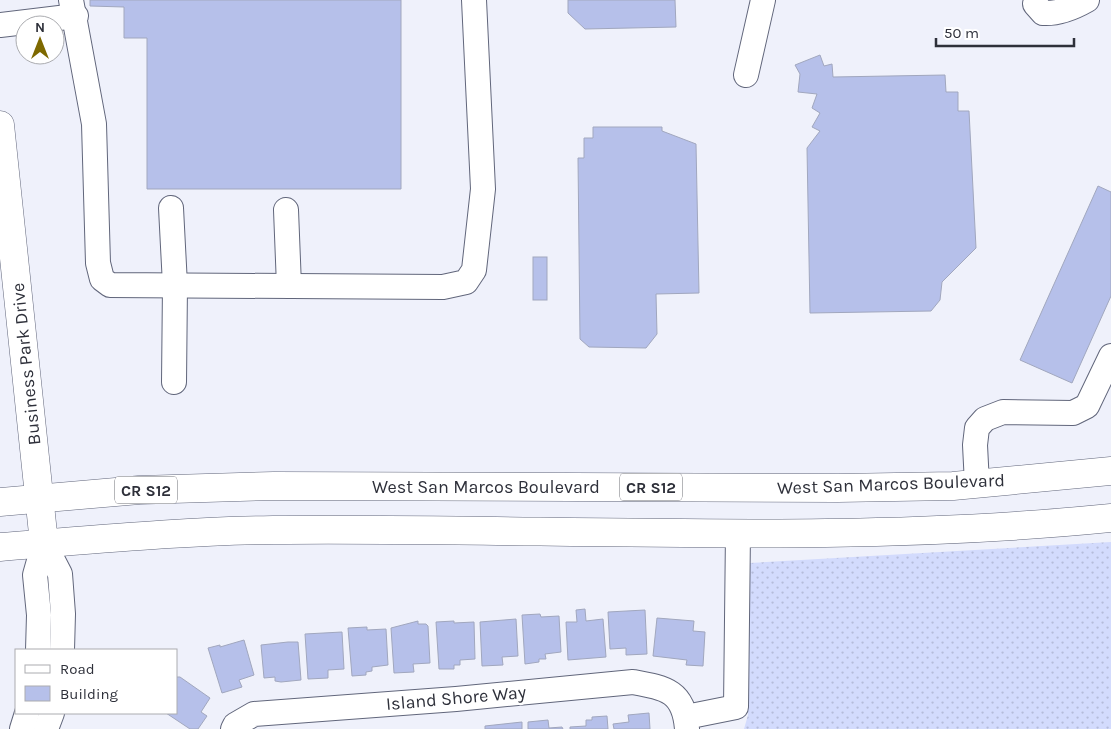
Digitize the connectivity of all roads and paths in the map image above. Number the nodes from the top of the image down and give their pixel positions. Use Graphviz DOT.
graph roads {
  1 [pos="474,0"];
  2 [pos="763,0"];
  3 [pos="1087,0"];
  4 [pos="1035,4"];
  5 [pos="73,8"];
  6 [pos="0,25"];
  7 [pos="746,75"];
  8 [pos="0,125"];
  9 [pos="171,208"];
  10 [pos="286,210"];
  11 [pos="175,285"];
  12 [pos="289,286"];
  13 [pos="1111,356"];
  14 [pos="174,382"];
  15 [pos="1111,471"];
  16 [pos="978,484"];
  17 [pos="40,499"];
  18 [pos="0,502"];
  19 [pos="1111,518"];
  20 [pos="738,532"];
  21 [pos="44,543"];
  22 [pos="0,547"];
  23 [pos="38,649"];
  24 [pos="62,649"];
  25 [pos="27,714"];
  26 [pos="52,714"];
  27 [pos="684,715"];
  28 [pos="22,729"];
  29 [pos="46,729"];
  30 [pos="233,729"];
  1 -- 12 [label="street"];
  2 -- 7 [label="street"];
  3 -- 4 [label="street"];
  5 -- 6 [label="street"];
  5 -- 11 [label="street"];
  8 -- 17 [label="main road, Business Park Drive"];
  9 -- 11 [label="street"];
  10 -- 12 [label="street"];
  11 -- 12 [label="street"];
  11 -- 14 [label="street"];
  13 -- 16 [label="street"];
  15 -- 16 [label="main road, West San Marcos Boulevard / CR S12"];
  16 -- 17 [label="main road, West San Marcos Boulevard / CR S12"];
  17 -- 18 [label="main road, CR S12"];
  17 -- 21 [label="main road, Business Park Drive"];
  19 -- 20 [label="main road"];
  20 -- 21 [label="main road"];
  20 -- 27 [label="street"];
  21 -- 22 [label="main road"];
  21 -- 23 [label="street"];
  21 -- 24 [label="street"];
  25 -- 28 [label="street"];
  26 -- 29 [label="street"];
  27 -- 30 [label="street, Island Shore Way"];
}
